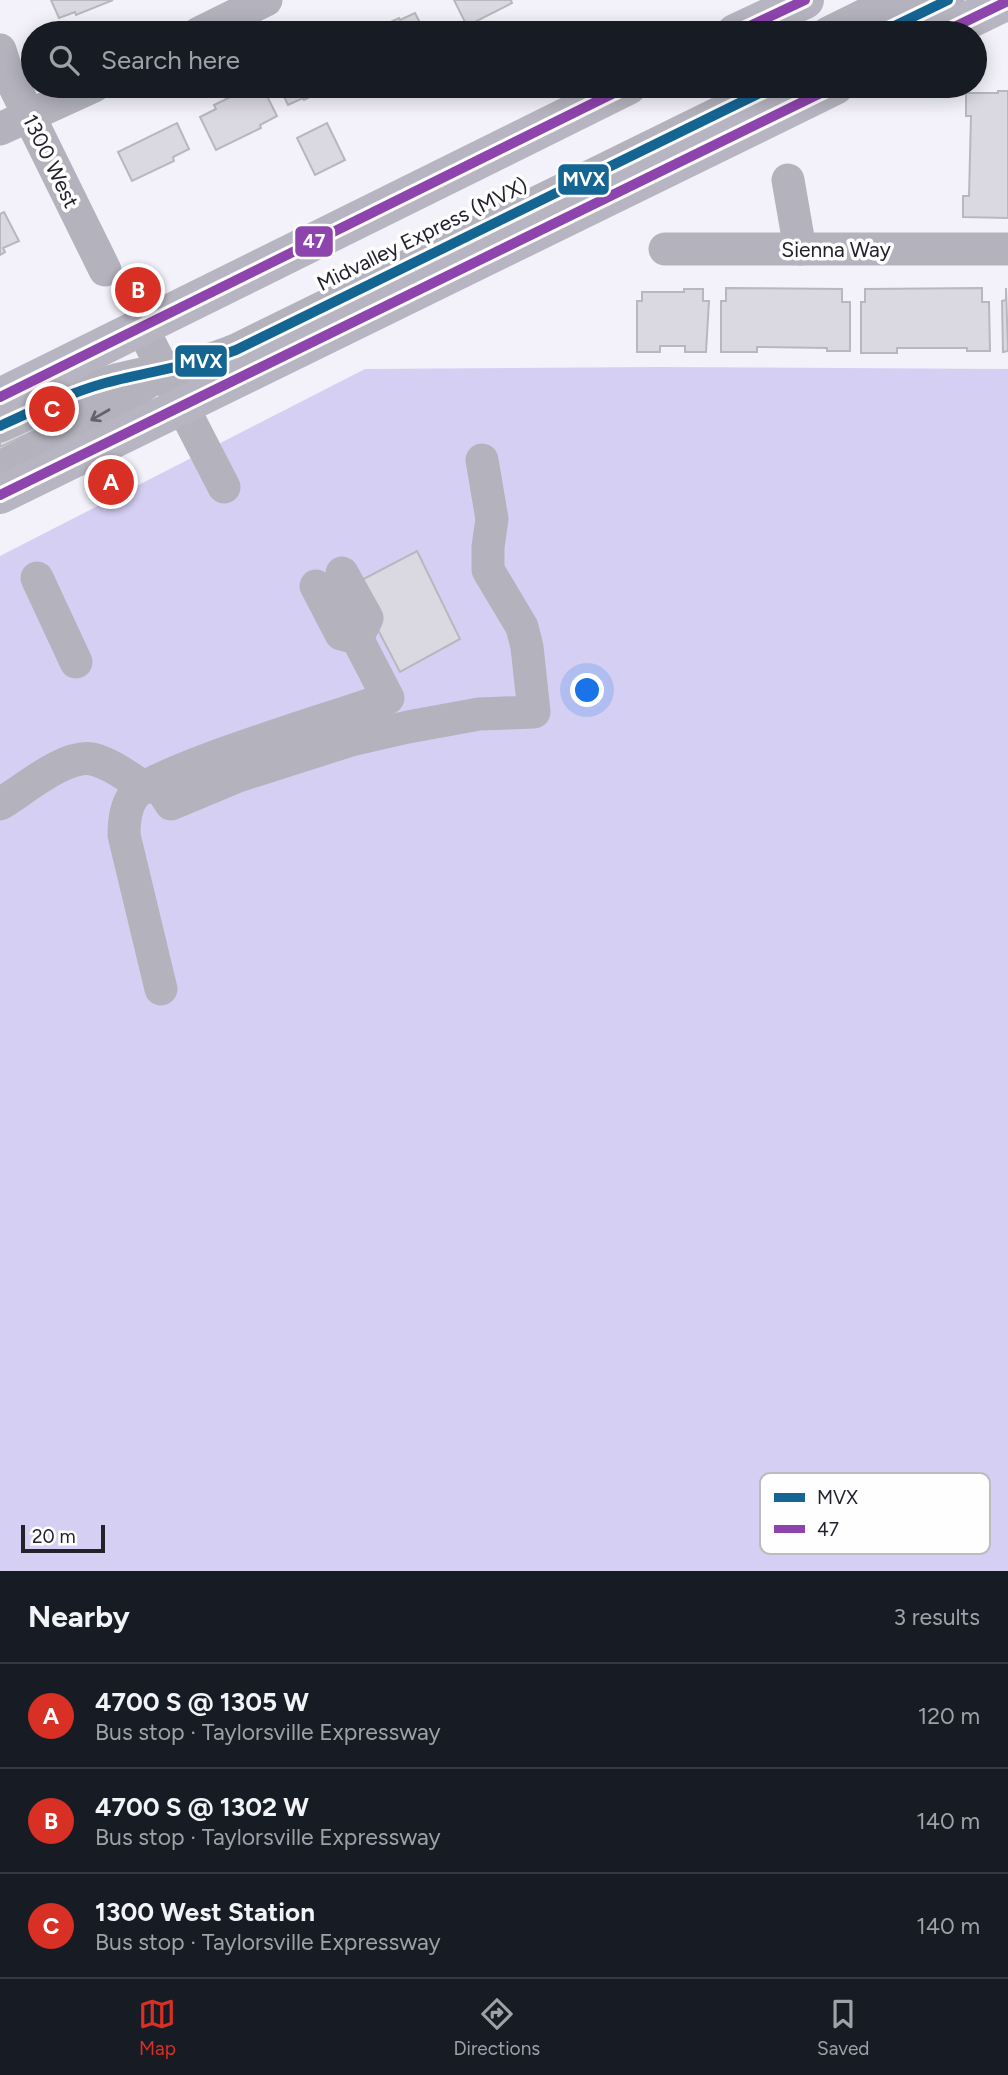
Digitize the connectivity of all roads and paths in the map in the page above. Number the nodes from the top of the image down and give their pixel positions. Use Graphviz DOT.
graph roads {
  1 [pos="267,0"];
  2 [pos="805,0"];
  3 [pos="895,0"];
  4 [pos="948,0"];
  5 [pos="1008,1"];
  6 [pos="224,21"];
  7 [pos="760,21"];
  8 [pos="852,21"];
  9 [pos="905,21"];
  10 [pos="967,21"];
  11 [pos="0,50"];
  12 [pos="68,98"];
  13 [pos="604,98"];
  14 [pos="699,98"];
  15 [pos="750,98"];
  16 [pos="810,98"];
  17 [pos="15,123"];
  18 [pos="788,180"];
  19 [pos="665,249"];
  20 [pos="800,249"];
  21 [pos="1008,249"];
  22 [pos="105,270"];
  23 [pos="141,326"];
  24 [pos="164,370"];
  25 [pos="0,397"];
  26 [pos="182,405"];
  27 [pos="0,426"];
  28 [pos="482,460"];
  29 [pos="0,467"];
  30 [pos="224,487"];
  31 [pos="0,495"];
  32 [pos="37,578"];
  33 [pos="329,579"];
  34 [pos="76,662"];
  35 [pos="150,784"];
  36 [pos="0,804"];
  37 [pos="161,989"];
  1 -- 6 [label="street"];
  2 -- 7 [label="main road"];
  3 -- 8 [label="street"];
  4 -- 9 [label="street"];
  5 -- 10 [label="main road"];
  11 -- 17 [label="street, 1300 West"];
  12 -- 17 [label="street"];
  13 -- 23 [label="main road"];
  14 -- 24 [label="street, Midvalley Express (MVX)"];
  15 -- 24 [label="street, Midvalley Express (MVX)"];
  16 -- 26 [label="main road"];
  17 -- 22 [label="street, 1300 West"];
  18 -- 20 [label="street"];
  19 -- 20 [label="street, Sienna Way"];
  20 -- 21 [label="street, Sienna Way"];
  23 -- 24 [label="street"];
  23 -- 25 [label="main road"];
  24 -- 26 [label="street"];
  24 -- 27 [label="street, Midvalley Express (MVX)"];
  24 -- 29 [label="street, Midvalley Express (MVX), one-way"];
  26 -- 30 [label="street"];
  26 -- 31 [label="main road"];
  28 -- 35 [label="street"];
  32 -- 34 [label="street"];
  33 -- 35 [label="street"];
  35 -- 36 [label="street"];
  35 -- 37 [label="street"];
}
